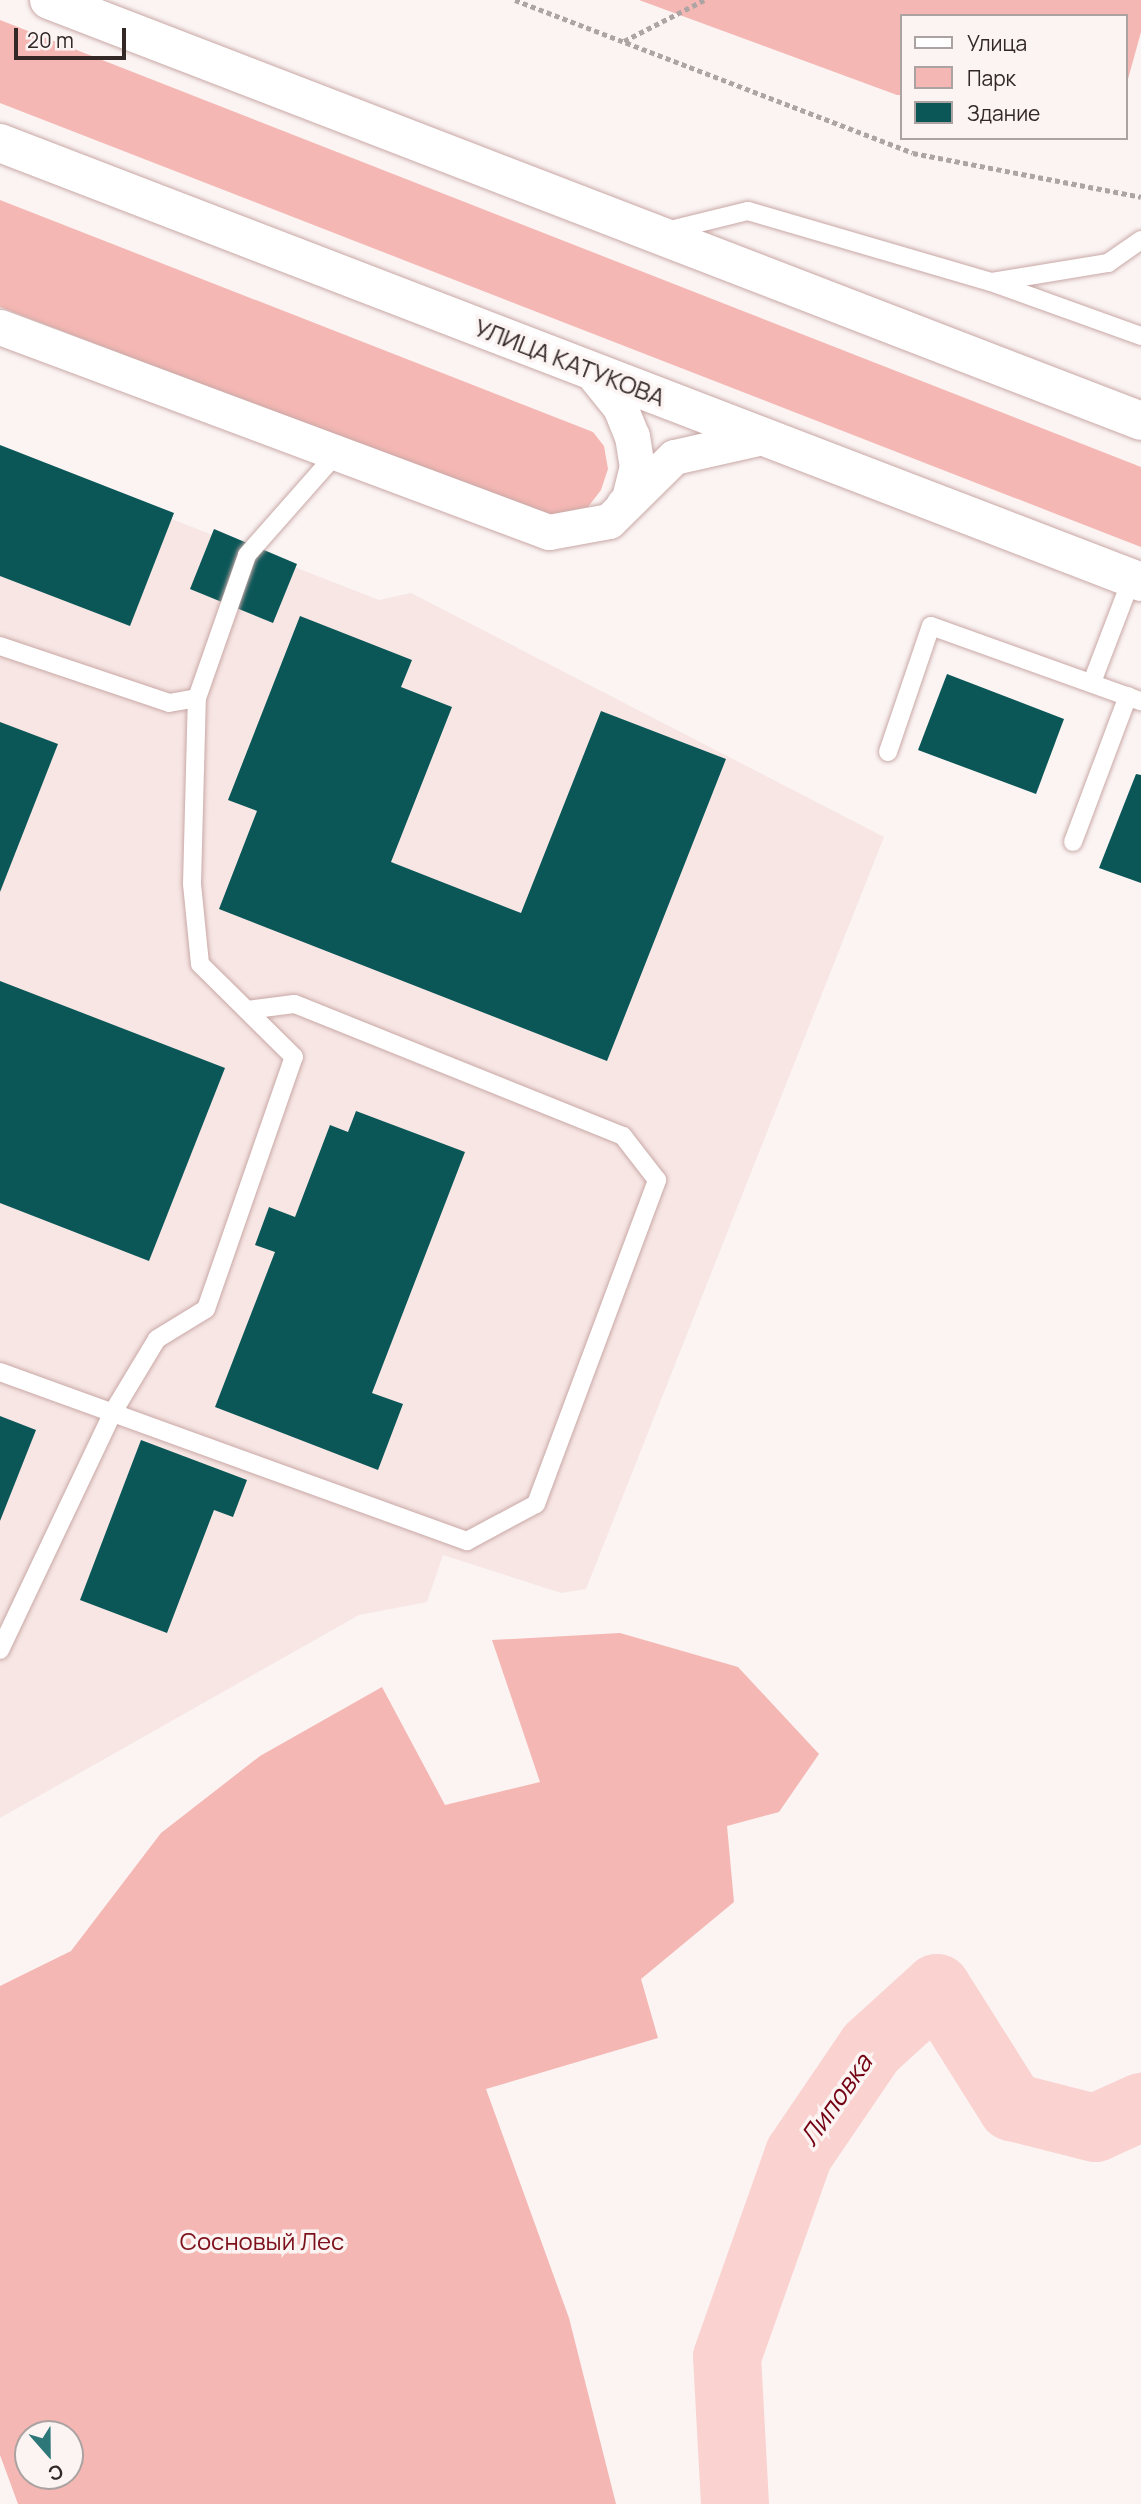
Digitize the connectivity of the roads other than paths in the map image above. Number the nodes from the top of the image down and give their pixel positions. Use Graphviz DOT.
graph roads {
  1 [pos="49,0"];
  2 [pos="0,143"];
  3 [pos="654,234"];
  4 [pos="1141,240"];
  5 [pos="991,282"];
  6 [pos="0,327"];
  7 [pos="1141,336"];
  8 [pos="590,370"];
  9 [pos="1141,421"];
  10 [pos="763,437"];
  11 [pos="337,453"];
  12 [pos="609,521"];
  13 [pos="1136,580"];
  14 [pos="0,646"];
  15 [pos="1092,682"];
  16 [pos="197,698"];
  17 [pos="1134,698"];
  18 [pos="888,752"];
  19 [pos="1073,842"];
  20 [pos="247,1010"];
  21 [pos="0,1372"];
  22 [pos="113,1412"];
  23 [pos="0,1650"];
  1 -- 3 [label="main road"];
  2 -- 8 [label="main road, УЛИЦА КАТУКОВА"];
  3 -- 5 [label="lane"];
  3 -- 9 [label="main road"];
  4 -- 5 [label="lane"];
  5 -- 7 [label="lane"];
  6 -- 11 [label="street"];
  8 -- 10 [label="main road, УЛИЦА КАТУКОВА"];
  8 -- 12 [label="street"];
  10 -- 12 [label="street"];
  10 -- 13 [label="main road, УЛИЦА КАТУКОВА"];
  11 -- 12 [label="street"];
  11 -- 16 [label="lane"];
  13 -- 15 [label="lane"];
  14 -- 16 [label="lane"];
  15 -- 17 [label="lane"];
  15 -- 18 [label="lane"];
  16 -- 20 [label="lane"];
  17 -- 19 [label="lane"];
  20 -- 22 [label="lane"];
  20 -- 22 [label="lane"];
  21 -- 22 [label="lane"];
  22 -- 23 [label="lane"];
}
